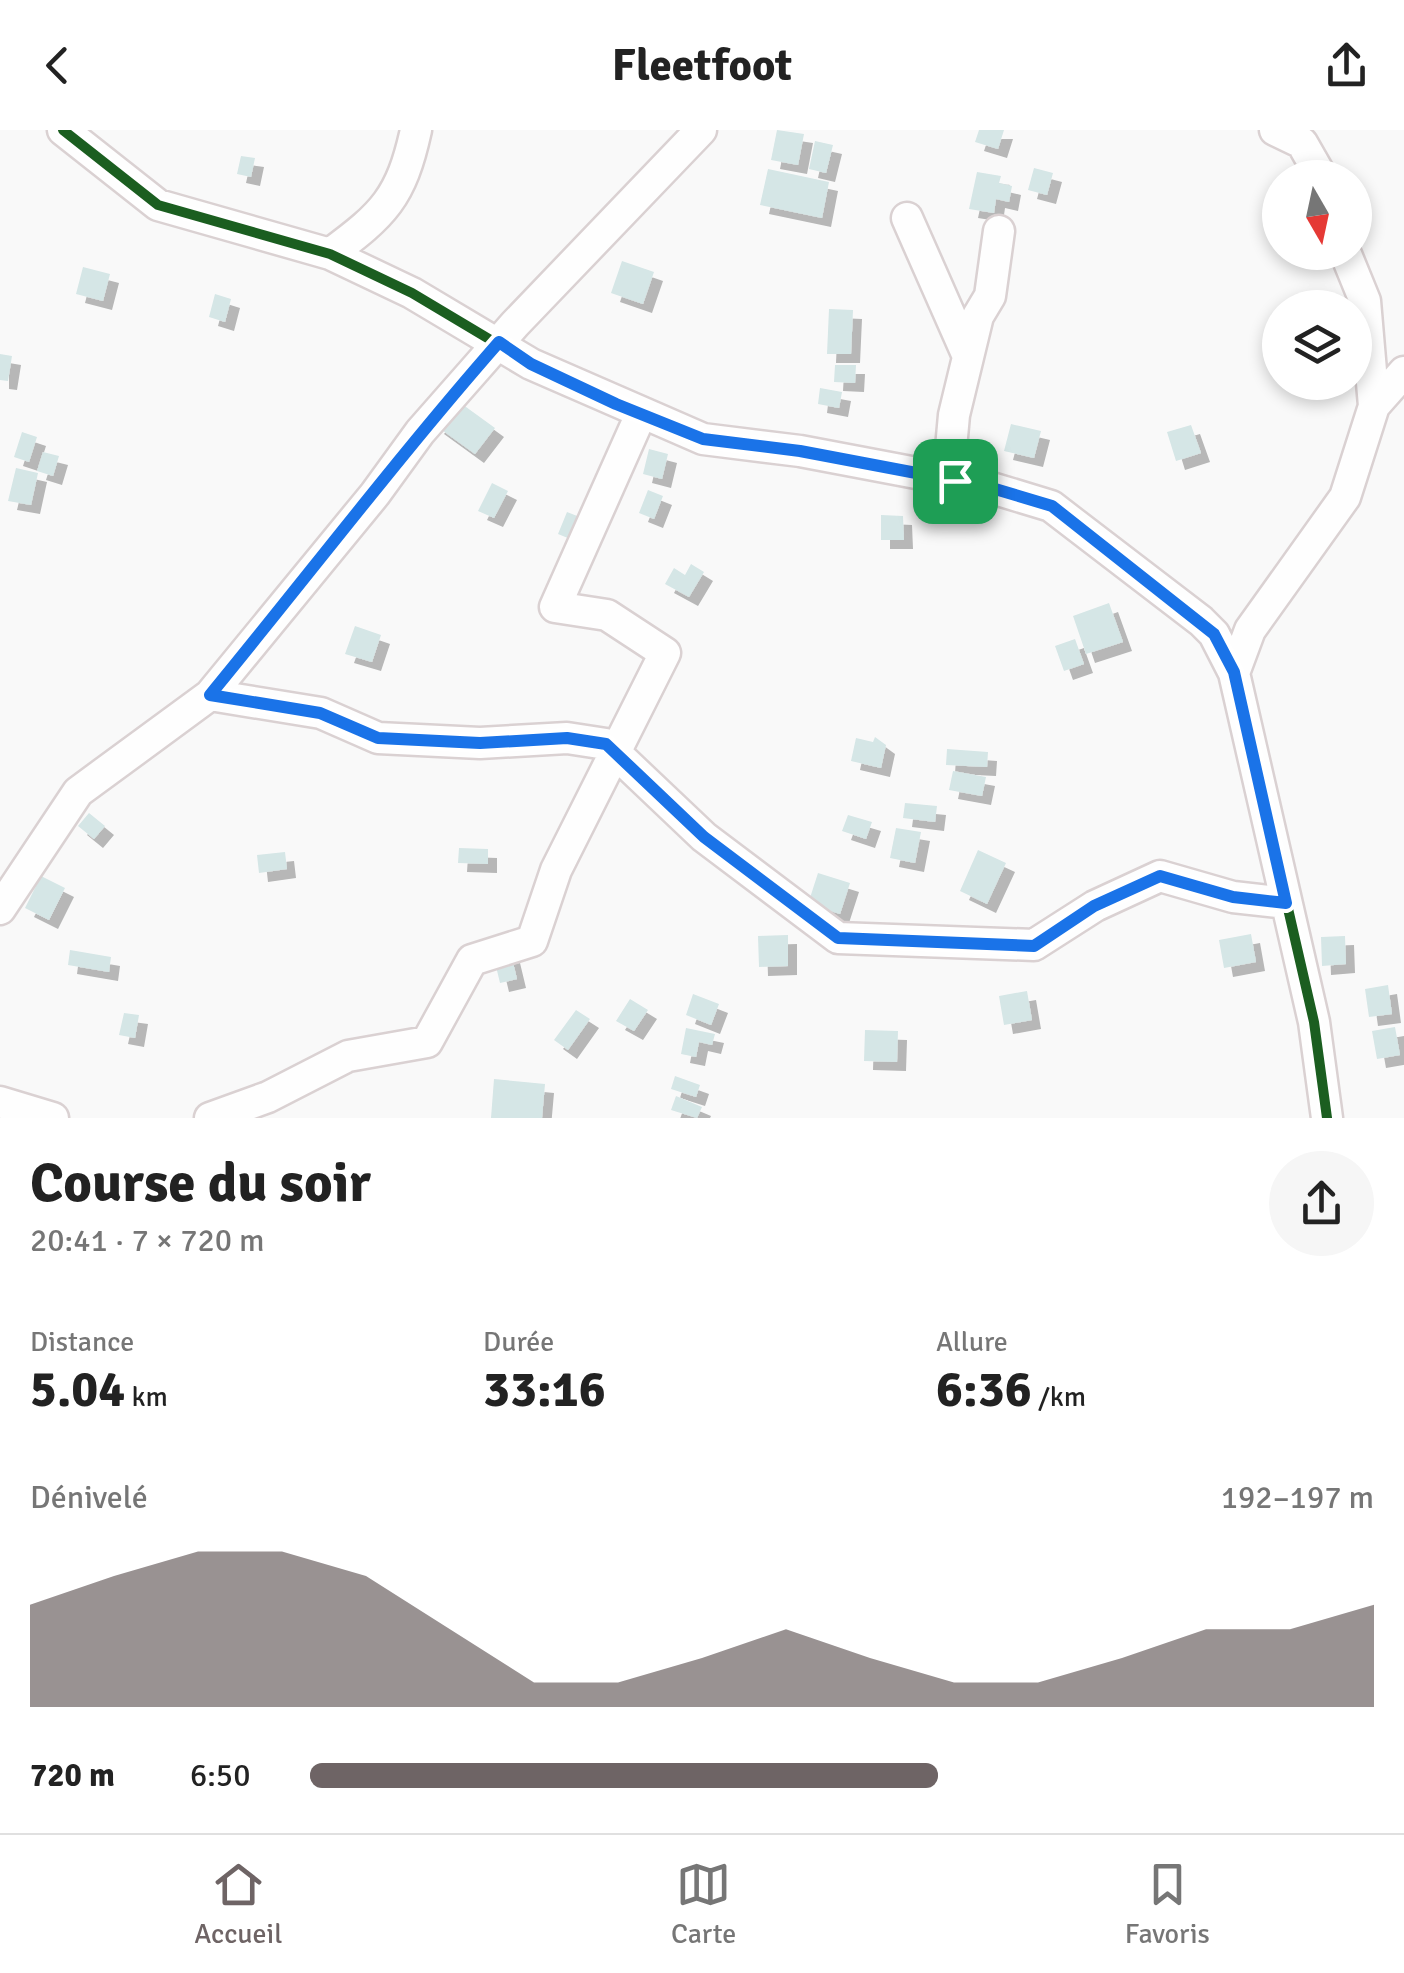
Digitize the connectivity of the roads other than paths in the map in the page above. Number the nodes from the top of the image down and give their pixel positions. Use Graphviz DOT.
graph roads {
  1 [pos="63,130"];
  2 [pos="416,130"];
  3 [pos="700,130"];
  4 [pos="1275,130"];
  5 [pos="1312,160"];
  6 [pos="907,218"];
  7 [pos="999,231"];
  8 [pos="330,254"];
  9 [pos="1353,270"];
  10 [pos="499,342"];
  11 [pos="967,354"];
  12 [pos="1404,372"];
  13 [pos="1374,406"];
  14 [pos="641,414"];
  15 [pos="955,481"];
  16 [pos="1234,672"];
  17 [pos="210,695"];
  18 [pos="616,754"];
  19 [pos="1286,903"];
  20 [pos="0,909"];
  21 [pos="0,1102"];
  22 [pos="54,1118"];
  23 [pos="210,1118"];
  24 [pos="1327,1118"];
  1 -- 8 [label="street"];
  2 -- 8 [label="street"];
  3 -- 10 [label="street"];
  4 -- 5 [label="street"];
  6 -- 11 [label="street"];
  7 -- 11 [label="street"];
  8 -- 10 [label="street"];
  9 -- 13 [label="street"];
  10 -- 14 [label="street"];
  10 -- 17 [label="street"];
  11 -- 15 [label="street"];
  12 -- 13 [label="street"];
  13 -- 16 [label="street"];
  14 -- 15 [label="street"];
  14 -- 18 [label="street"];
  15 -- 16 [label="street"];
  16 -- 19 [label="street"];
  17 -- 18 [label="street"];
  17 -- 20 [label="street"];
  18 -- 19 [label="street"];
  18 -- 23 [label="street"];
  19 -- 24 [label="street"];
  21 -- 22 [label="street"];
}
